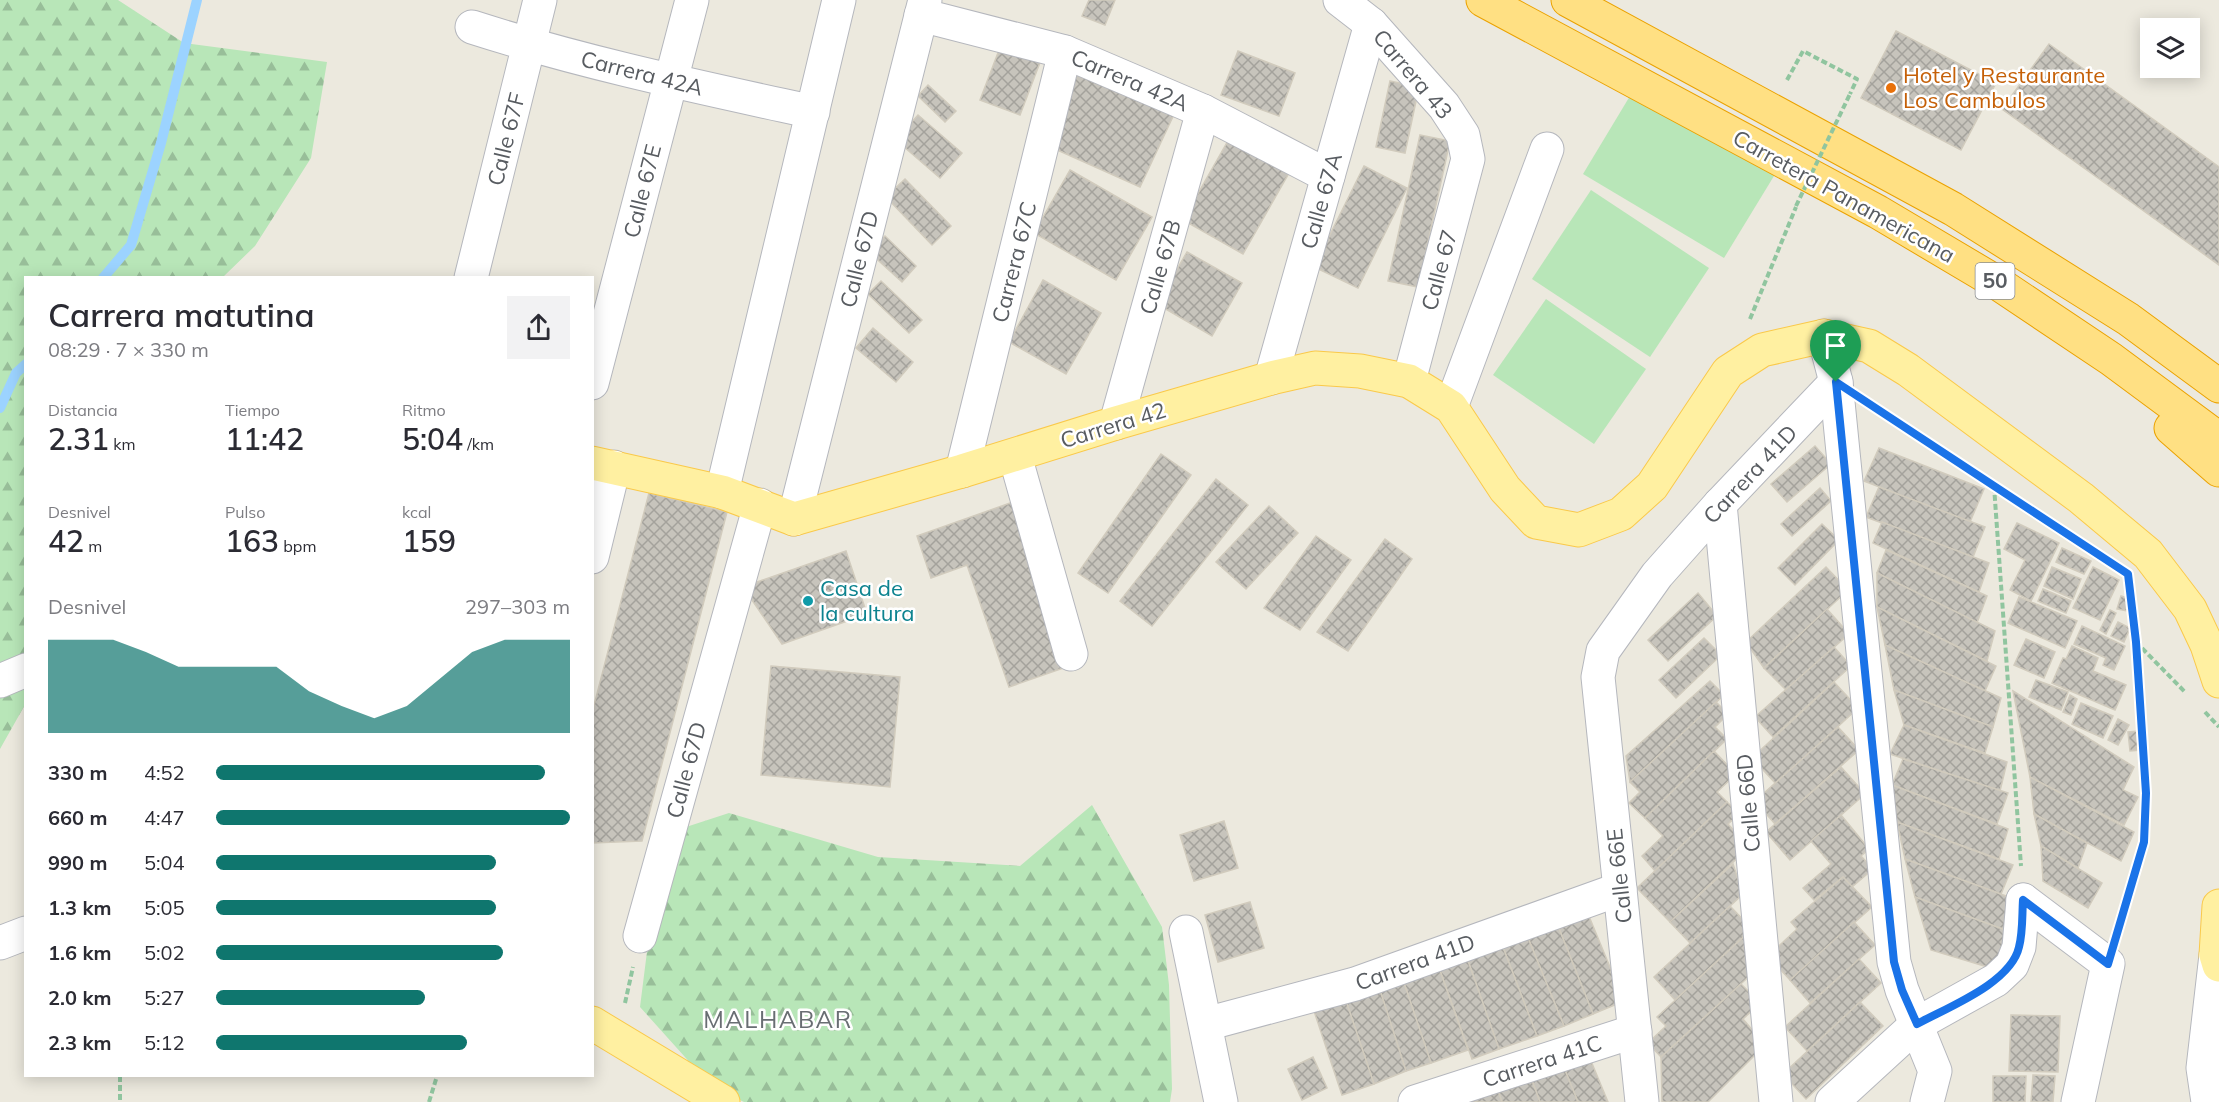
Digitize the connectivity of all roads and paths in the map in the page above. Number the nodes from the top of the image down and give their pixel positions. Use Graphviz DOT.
graph roads {
  1 [pos="540,0"];
  2 [pos="692,0"];
  3 [pos="839,0"];
  4 [pos="1340,0"];
  5 [pos="1483,0"];
  6 [pos="1568,0"];
  7 [pos="923,7"];
  8 [pos="1371,24"];
  9 [pos="472,27"];
  10 [pos="530,46"];
  11 [pos="1065,52"];
  12 [pos="670,81"];
  13 [pos="1771,110"];
  14 [pos="1203,111"];
  15 [pos="813,112"];
  16 [pos="1547,149"];
  17 [pos="1468,159"];
  18 [pos="1328,176"];
  19 [pos="472,276"];
  20 [pos="1824,336"];
  21 [pos="2178,356"];
  22 [pos="2111,359"];
  23 [pos="1728,372"];
  24 [pos="594,375"];
  25 [pos="1271,378"];
  26 [pos="2219,378"];
  27 [pos="1409,381"];
  28 [pos="1836,382"];
  29 [pos="2219,386"];
  30 [pos="1451,407"];
  31 [pos="1116,423"];
  32 [pos="2219,439"];
  33 [pos="1015,456"];
  34 [pos="603,465"];
  35 [pos="2219,470"];
  36 [pos="962,471"];
  37 [pos="1994,486"];
  38 [pos="722,492"];
  39 [pos="1720,504"];
  40 [pos="760,505"];
  41 [pos="794,519"];
  42 [pos="2071,536"];
  43 [pos="594,540"];
  44 [pos="2130,585"];
  45 [pos="2136,642"];
  46 [pos="1603,651"];
  47 [pos="1071,654"];
  48 [pos="24,671"];
  49 [pos="0,681"];
  50 [pos="2219,681"];
  51 [pos="2186,693"];
  52 [pos="2202,710"];
  53 [pos="2219,727"];
  54 [pos="1620,889"];
  55 [pos="2023,900"];
  56 [pos="2219,906"];
  57 [pos="1186,932"];
  58 [pos="24,934"];
  59 [pos="640,936"];
  60 [pos="0,943"];
  61 [pos="2217,960"];
  62 [pos="2108,964"];
  63 [pos="1206,1024"];
  64 [pos="1917,1024"];
  65 [pos="605,1030"];
  66 [pos="1635,1031"];
  67 [pos="120,1077"];
  68 [pos="437,1077"];
  69 [pos="1220,1100"];
  70 [pos="120,1102"];
  71 [pos="429,1102"];
  72 [pos="723,1102"];
  73 [pos="1415,1102"];
  74 [pos="1642,1102"];
  75 [pos="1776,1102"];
  76 [pos="1832,1102"];
  77 [pos="1928,1102"];
  78 [pos="2078,1102"];
  79 [pos="2208,1102"];
  1 -- 10 [label="street, Calle 67F"];
  2 -- 12 [label="street, Calle 67E"];
  3 -- 15 [label="street"];
  4 -- 8 [label="street, Carrera 43"];
  5 -- 22 [label="highway, Carretera Panamericana / 50"];
  6 -- 13 [label="highway, Carretera Panamericana / 50"];
  7 -- 11 [label="street, Carrera 42A"];
  7 -- 41 [label="street, Calle 67D"];
  8 -- 17 [label="street, Carrera 43"];
  8 -- 18 [label="street, Calle 67A"];
  9 -- 10 [label="street, Carrera 42A"];
  10 -- 12 [label="street, Carrera 42A"];
  10 -- 19 [label="street, Calle 67F"];
  11 -- 14 [label="street, Carrera 42A"];
  11 -- 36 [label="street, Carrera 67C"];
  12 -- 15 [label="street, Carrera 42A"];
  12 -- 24 [label="street, Calle 67E"];
  13 -- 21 [label="highway, Carretera Panamericana / 50"];
  13 -- 23 [label="path, bridge"];
  14 -- 18 [label="street, Carrera 42A"];
  14 -- 31 [label="street, Calle 67B"];
  15 -- 38 [label="street"];
  16 -- 30 [label="street"];
  17 -- 27 [label="street, Calle 67"];
  18 -- 25 [label="street, Calle 67A"];
  20 -- 23 [label="main road"];
  20 -- 28 [label="street"];
  20 -- 50 [label="main road"];
  21 -- 26 [label="highway"];
  21 -- 29 [label="highway, Carretera Panamericana / 50"];
  22 -- 32 [label="highway, Carretera Panamericana / 50"];
  22 -- 35 [label="highway"];
  23 -- 30 [label="main road, Carrera 42"];
  25 -- 27 [label="main road, Carrera 42"];
  25 -- 31 [label="main road, Carrera 42"];
  27 -- 30 [label="main road, Carrera 42"];
  28 -- 37 [label="path"];
  28 -- 39 [label="street, Carrera 41D"];
  28 -- 64 [label="street"];
  31 -- 33 [label="main road, Carrera 42"];
  33 -- 36 [label="main road, Carrera 42"];
  33 -- 47 [label="street"];
  34 -- 38 [label="main road"];
  34 -- 43 [label="street"];
  36 -- 41 [label="main road, Carrera 42"];
  37 -- 42 [label="path"];
  37 -- 55 [label="path"];
  38 -- 40 [label="main road"];
  39 -- 46 [label="street, Carrera 41D"];
  39 -- 75 [label="street, Calle 66D"];
  40 -- 41 [label="main road"];
  40 -- 59 [label="street, Calle 67D"];
  44 -- 45 [label="path"];
  45 -- 51 [label="path"];
  45 -- 62 [label="path"];
  46 -- 54 [label="street, Calle 66E"];
  48 -- 49 [label="street"];
  52 -- 53 [label="path"];
  54 -- 63 [label="street, Carrera 41D"];
  54 -- 66 [label="street, Calle 66E"];
  55 -- 62 [label="street"];
  55 -- 64 [label="street"];
  56 -- 61 [label="main road"];
  57 -- 63 [label="street"];
  58 -- 60 [label="street"];
  59 -- 65 [label="path"];
  61 -- 79 [label="street"];
  62 -- 78 [label="street"];
  63 -- 69 [label="street"];
  64 -- 76 [label="street"];
  64 -- 77 [label="street"];
  65 -- 72 [label="main road"];
  66 -- 73 [label="street, Carrera 41C"];
  66 -- 74 [label="street, Calle 66E"];
  67 -- 70 [label="path"];
  68 -- 71 [label="path"];
}
